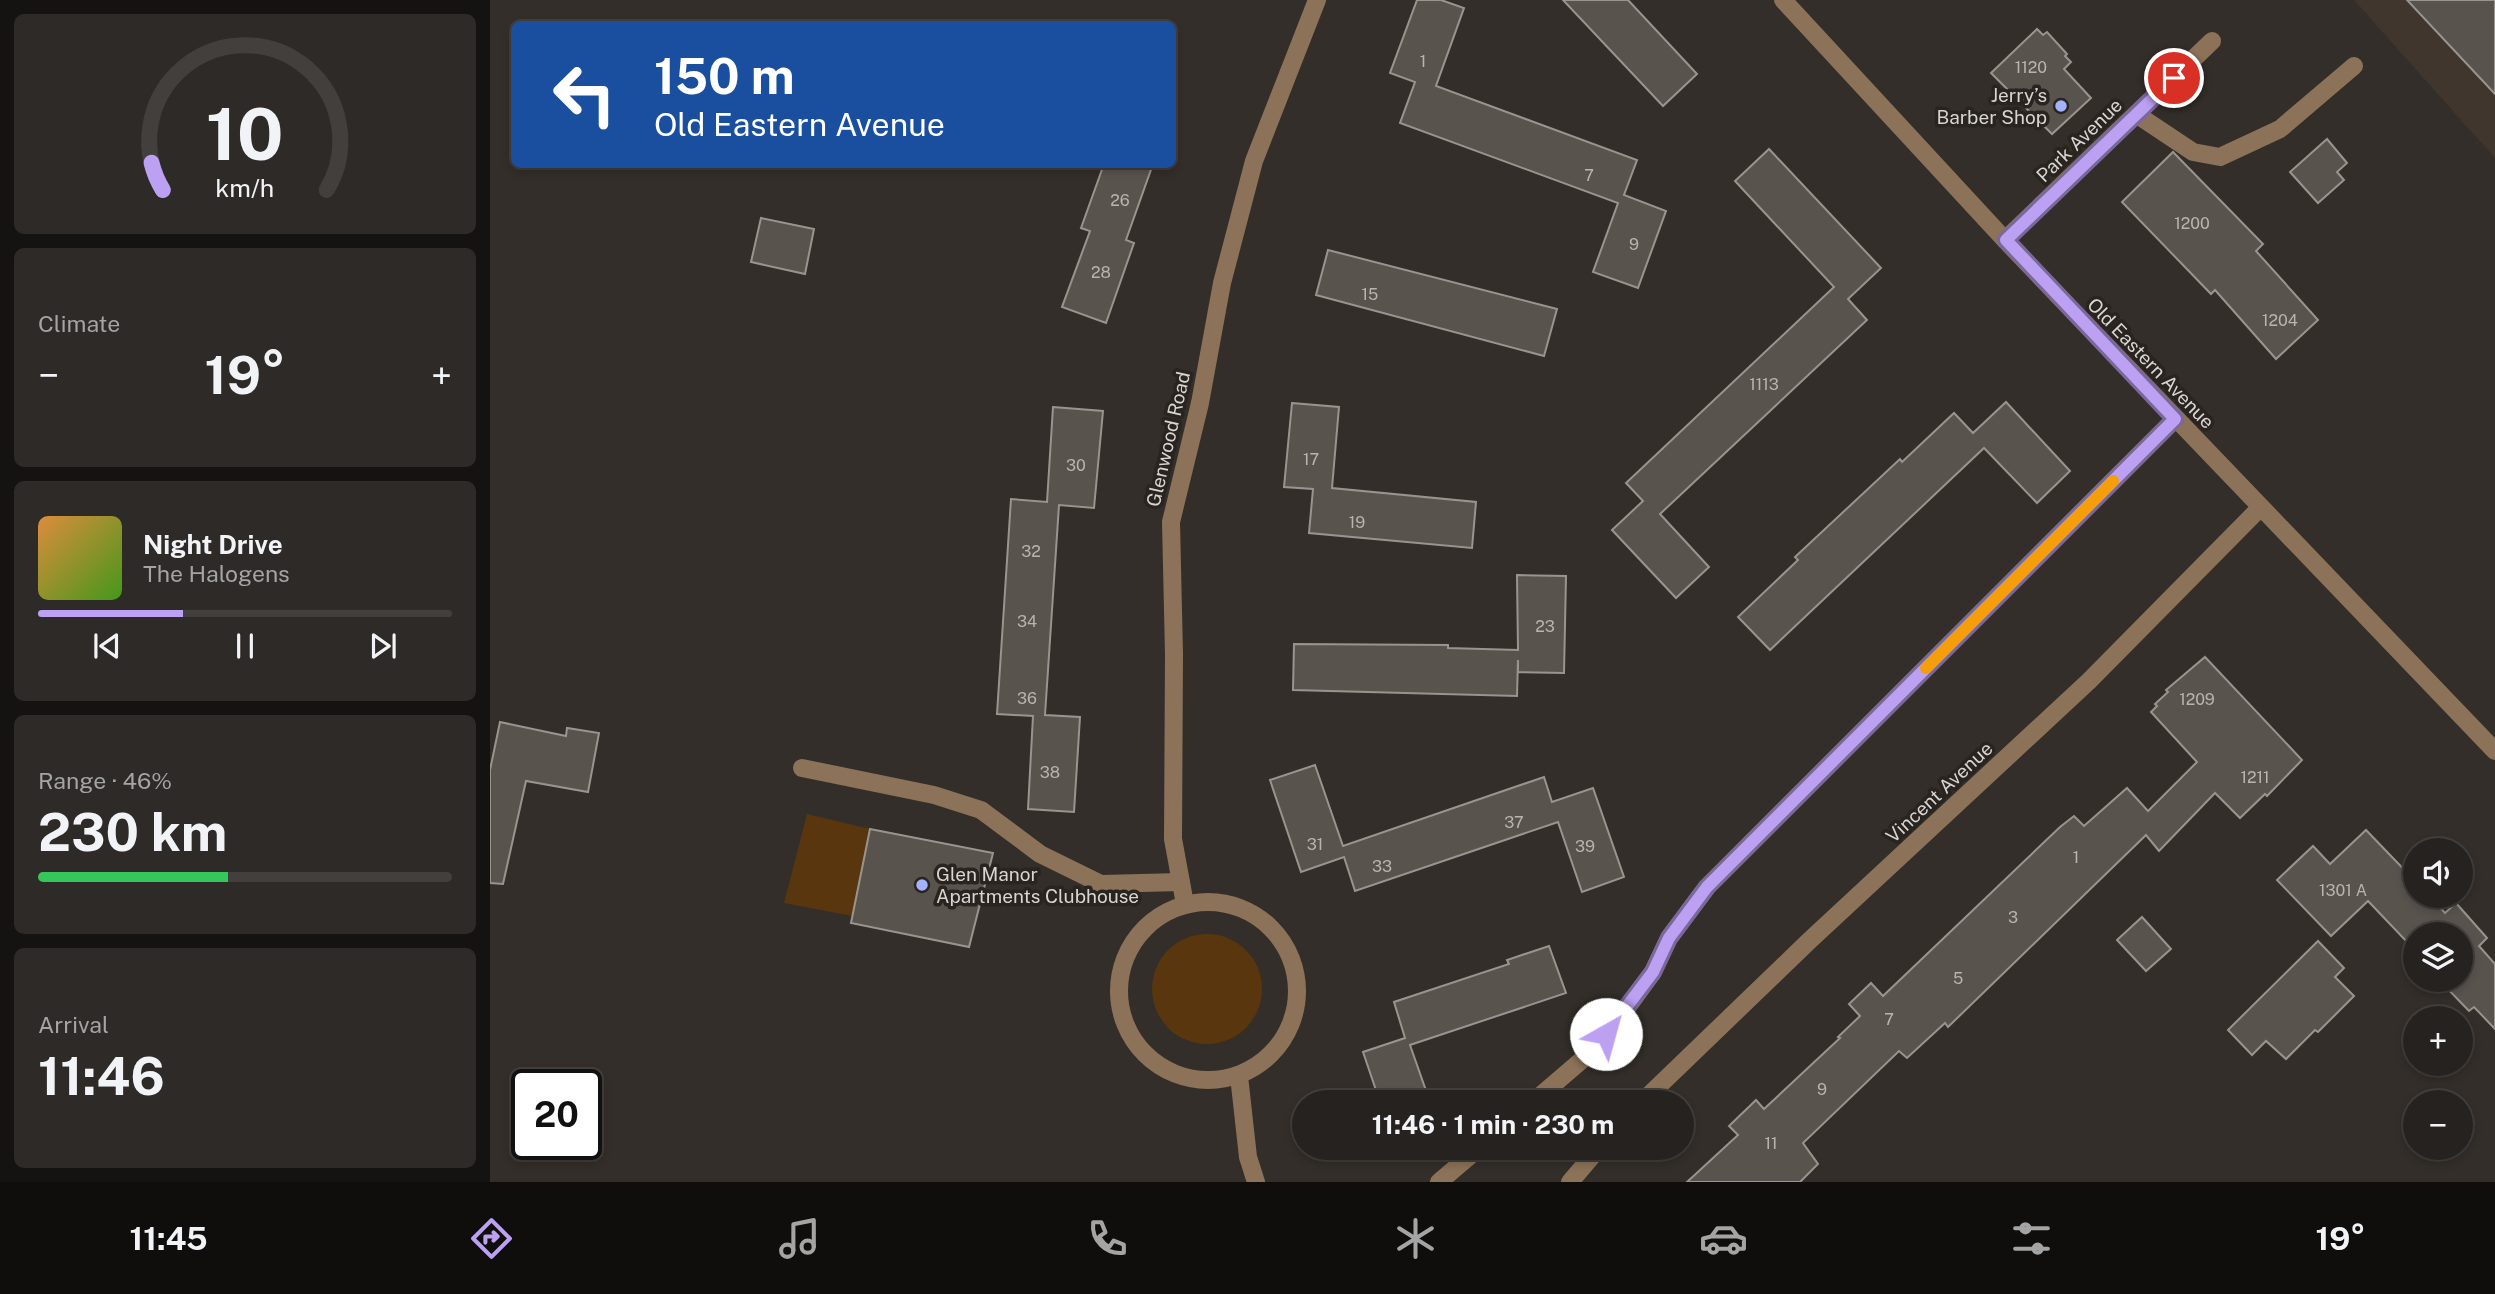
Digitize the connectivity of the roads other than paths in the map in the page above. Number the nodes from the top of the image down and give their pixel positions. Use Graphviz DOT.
graph roads {
  1 [pos="1317,0"];
  2 [pos="1783,0"];
  3 [pos="2212,41"];
  4 [pos="2354,66"];
  5 [pos="2136,114"];
  6 [pos="2006,240"];
  7 [pos="2175,419"];
  8 [pos="2260,508"];
  9 [pos="2495,751"];
  10 [pos="802,768"];
  11 [pos="1181,882"];
  12 [pos="1185,904"];
  13 [pos="1239,1076"];
  14 [pos="1548,1090"];
  15 [pos="1655,1090"];
  16 [pos="1465,1160"];
  17 [pos="1589,1160"];
  18 [pos="1256,1182"];
  19 [pos="1439,1182"];
  20 [pos="1570,1182"];
  1 -- 11 [label="street, Glenwood Road"];
  2 -- 6 [label="street, Old Eastern Avenue"];
  3 -- 5 [label="street, Park Avenue"];
  4 -- 5 [label="street"];
  5 -- 6 [label="street, Park Avenue"];
  6 -- 7 [label="street, Old Eastern Avenue"];
  7 -- 8 [label="street, Old Eastern Avenue"];
  7 -- 14 [label="street"];
  8 -- 9 [label="street, Old Eastern Avenue"];
  8 -- 15 [label="street, Vincent Avenue"];
  10 -- 11 [label="street"];
  11 -- 12 [label="street, Glenwood Road"];
  12 -- 13 [label="street"];
  12 -- 13 [label="street"];
  13 -- 18 [label="street"];
  16 -- 19 [label="street"];
  17 -- 20 [label="street"];
}
